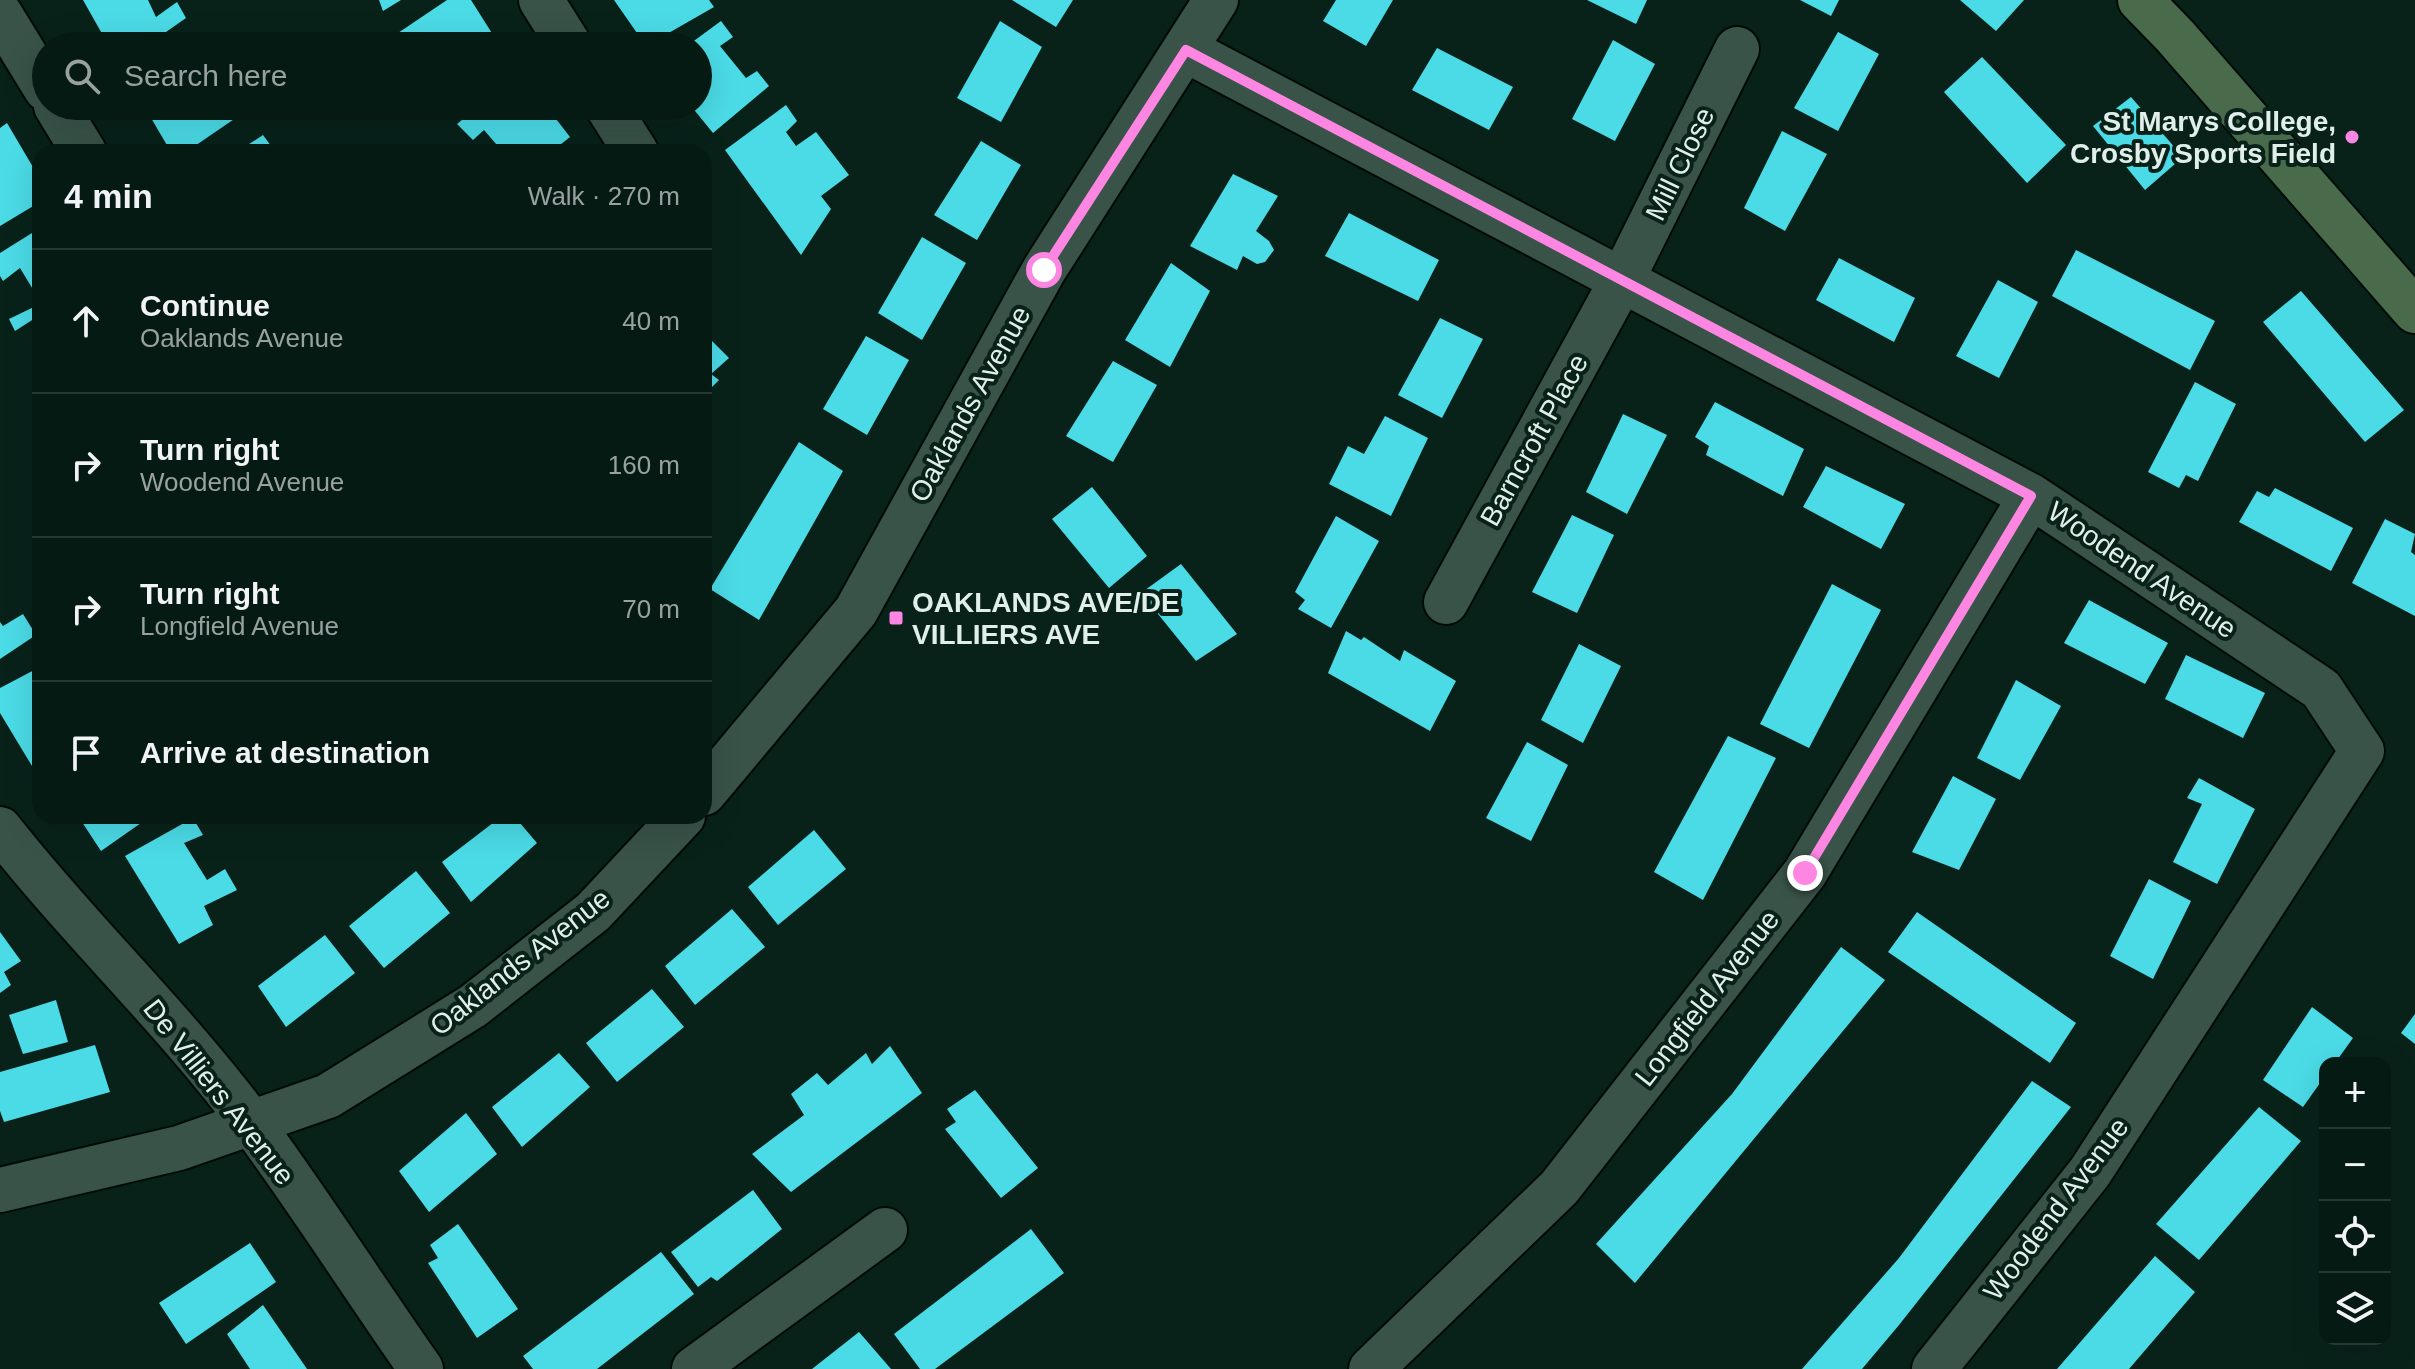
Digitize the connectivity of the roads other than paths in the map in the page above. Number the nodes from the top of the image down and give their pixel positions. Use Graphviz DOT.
graph roads {
  1 [pos="541,0"];
  2 [pos="1216,0"];
  3 [pos="2140,0"];
  4 [pos="0,14"];
  5 [pos="561,32"];
  6 [pos="1737,49"];
  7 [pos="1186,50"];
  8 [pos="32,66"];
  9 [pos="65,120"];
  10 [pos="616,120"];
  11 [pos="79,144"];
  12 [pos="631,144"];
  13 [pos="1623,278"];
  14 [pos="2415,311"];
  15 [pos="2031,496"];
  16 [pos="1446,602"];
  17 [pos="712,783"];
  18 [pos="676,824"];
  19 [pos="0,829"];
  20 [pos="252,1124"];
  21 [pos="0,1190"];
  22 [pos="885,1230"];
  23 [pos="421,1369"];
  24 [pos="694,1369"];
  25 [pos="1371,1369"];
  26 [pos="1934,1369"];
  1 -- 5 [label="street"];
  2 -- 7 [label="street, Oaklands Avenue"];
  3 -- 14 [label="main road"];
  4 -- 8 [label="street"];
  6 -- 13 [label="street, Mill Close"];
  7 -- 13 [label="street, Woodend Avenue"];
  7 -- 17 [label="street, Oaklands Avenue"];
  9 -- 11 [label="street"];
  10 -- 12 [label="street"];
  13 -- 15 [label="street, Woodend Avenue"];
  13 -- 16 [label="street, Barncroft Place"];
  15 -- 25 [label="street, Longfield Avenue"];
  15 -- 26 [label="street, Woodend Avenue"];
  18 -- 20 [label="street, Oaklands Avenue"];
  19 -- 20 [label="street, De Villiers Avenue"];
  20 -- 21 [label="street, Oaklands Avenue"];
  20 -- 23 [label="street, De Villiers Avenue"];
  22 -- 24 [label="street"];
}
